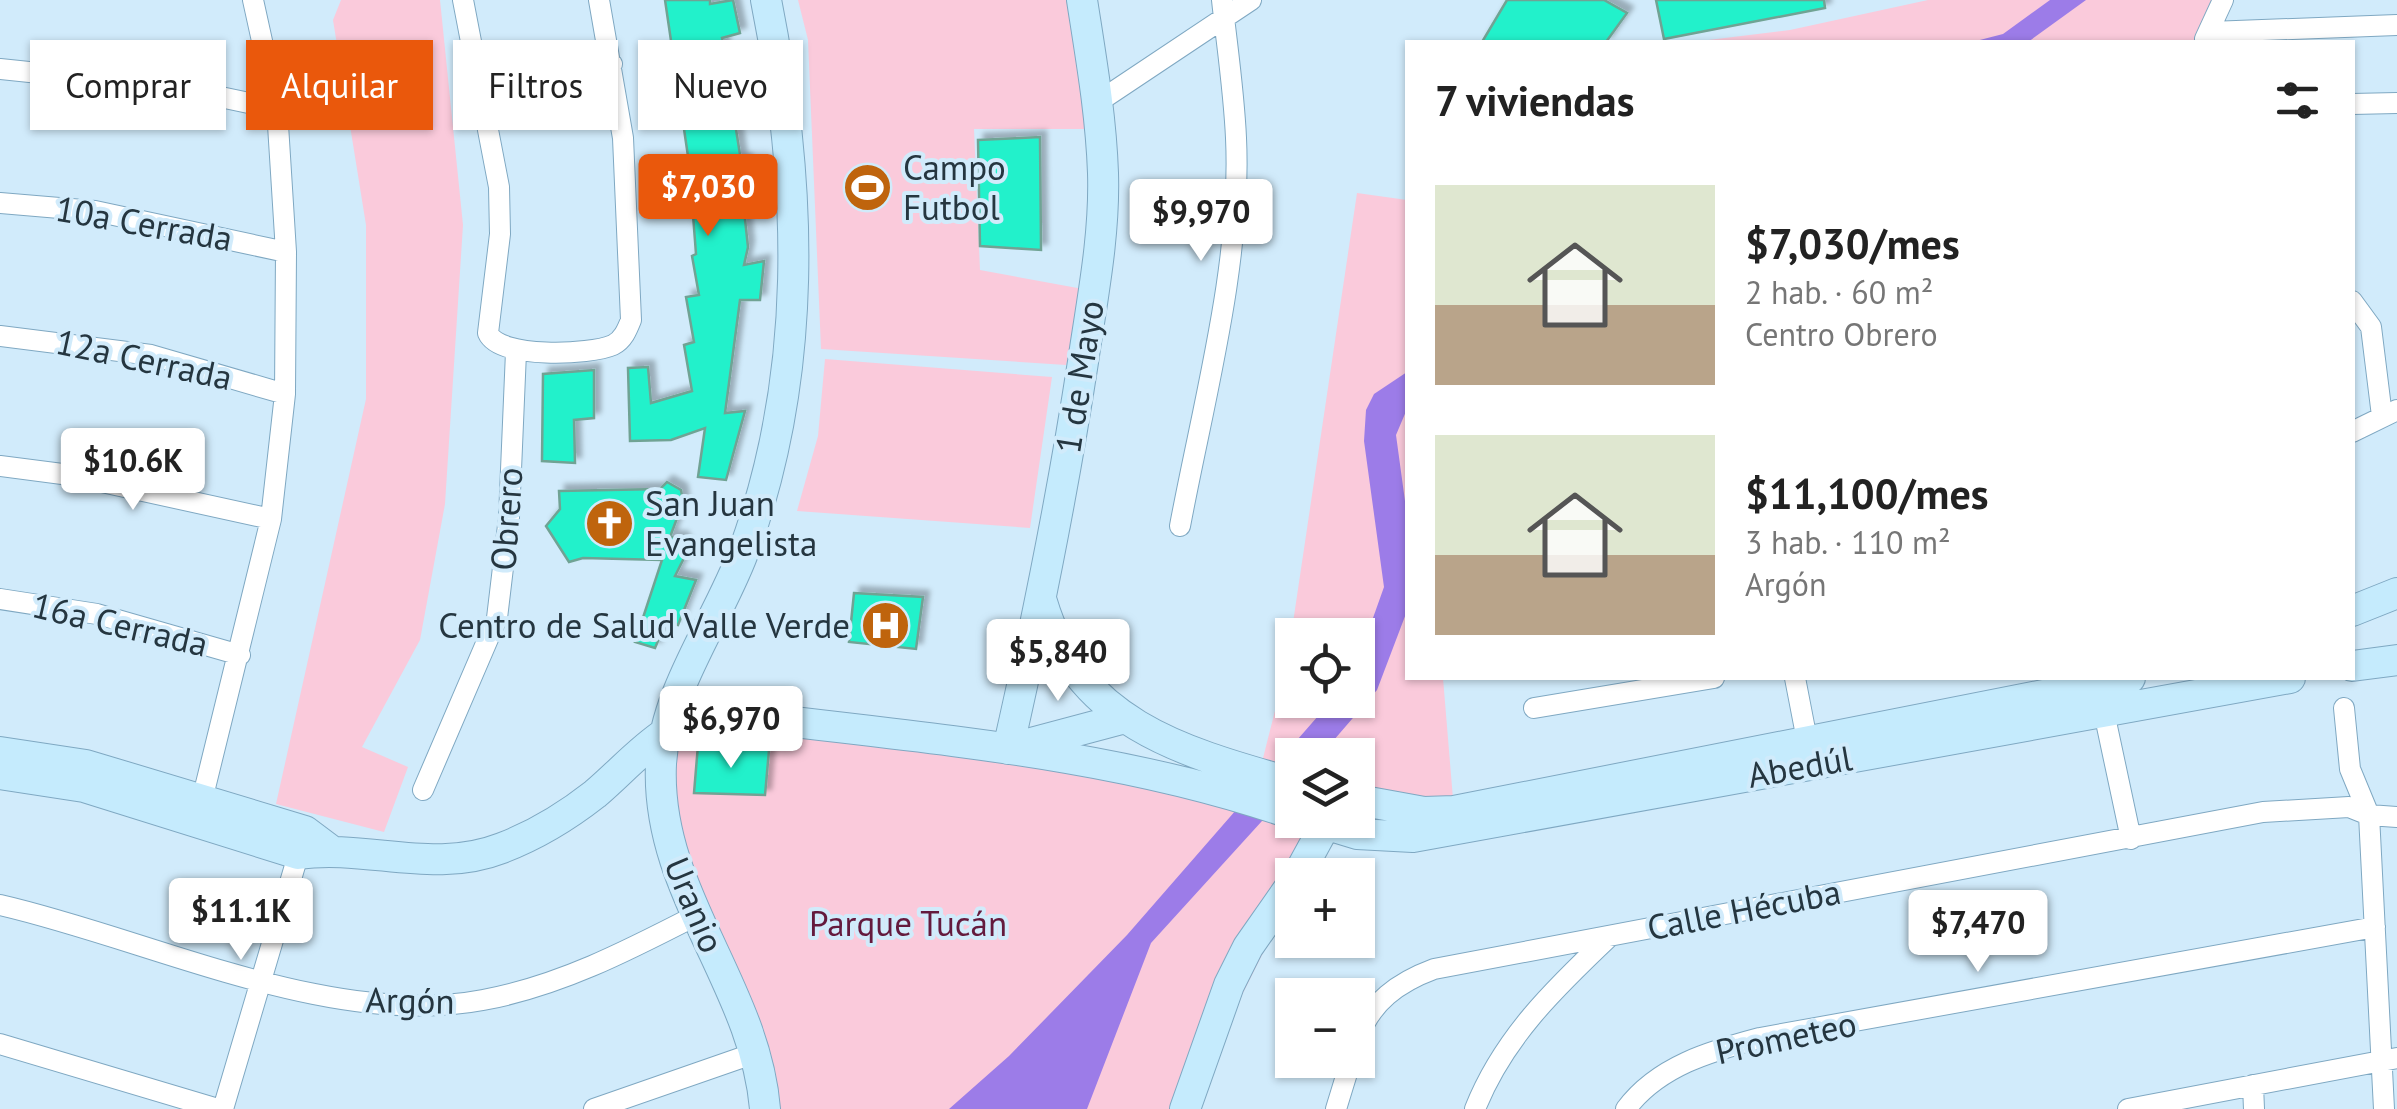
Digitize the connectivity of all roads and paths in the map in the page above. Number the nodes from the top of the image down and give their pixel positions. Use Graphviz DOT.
graph roads {
  1 [pos="253,0"];
  2 [pos="464,0"];
  3 [pos="600,0"];
  4 [pos="766,0"];
  5 [pos="1082,0"];
  6 [pos="1251,0"];
  7 [pos="2223,0"];
  8 [pos="1223,9"];
  9 [pos="2397,25"];
  10 [pos="2206,37"];
  11 [pos="261,40"];
  12 [pos="473,40"];
  13 [pos="608,40"];
  14 [pos="0,68"];
  15 [pos="1098,102"];
  16 [pos="246,103"];
  17 [pos="2355,104"];
  18 [pos="2397,104"];
  19 [pos="618,118"];
  20 [pos="277,130"];
  21 [pos="490,130"];
  22 [pos="0,202"];
  23 [pos="286,252"];
  24 [pos="2355,305"];
  25 [pos="0,336"];
  26 [pos="516,352"];
  27 [pos="286,394"];
  28 [pos="2390,413"];
  29 [pos="2355,430"];
  30 [pos="0,466"];
  31 [pos="270,520"];
  32 [pos="1180,526"];
  33 [pos="2397,593"];
  34 [pos="0,599"];
  35 [pos="1042,602"];
  36 [pos="2355,610"];
  37 [pos="240,655"];
  38 [pos="2395,661"];
  39 [pos="2355,666"];
  40 [pos="1702,680"];
  41 [pos="1795,680"];
  42 [pos="2127,680"];
  43 [pos="2272,680"];
  44 [pos="2101,699"];
  45 [pos="1534,708"];
  46 [pos="2344,708"];
  47 [pos="1124,718"];
  48 [pos="665,732"];
  49 [pos="1807,740"];
  50 [pos="1008,750"];
  51 [pos="0,752"];
  52 [pos="0,774"];
  53 [pos="1275,779"];
  54 [pos="423,790"];
  55 [pos="202,800"];
  56 [pos="1375,803"];
  57 [pos="1275,809"];
  58 [pos="2369,815"];
  59 [pos="2397,817"];
  60 [pos="1375,835"];
  61 [pos="2131,838"];
  62 [pos="311,845"];
  63 [pos="0,906"];
  64 [pos="1275,908"];
  65 [pos="695,916"];
  66 [pos="2375,927"];
  67 [pos="1611,935"];
  68 [pos="262,980"];
  69 [pos="1375,1008"];
  70 [pos="0,1044"];
  71 [pos="755,1053"];
  72 [pos="2390,1060"];
  73 [pos="1345,1078"];
  74 [pos="2253,1085"];
  75 [pos="220,1109"];
  76 [pos="594,1109"];
  77 [pos="765,1109"];
  78 [pos="1185,1109"];
  79 [pos="1336,1109"];
  80 [pos="1475,1109"];
  81 [pos="1626,1109"];
  82 [pos="2128,1109"];
  83 [pos="2254,1109"];
  84 [pos="2384,1109"];
  1 -- 11 [label="street"];
  2 -- 12 [label="street"];
  3 -- 13 [label="street"];
  4 -- 48 [label="street, Uranio"];
  5 -- 15 [label="street, 1 de Mayo"];
  6 -- 8 [label="street"];
  7 -- 10 [label="street"];
  8 -- 15 [label="street"];
  8 -- 32 [label="street"];
  9 -- 10 [label="street"];
  14 -- 16 [label="street"];
  15 -- 35 [label="street, 1 de Mayo"];
  17 -- 18 [label="street"];
  19 -- 26 [label="street"];
  20 -- 23 [label="street"];
  21 -- 26 [label="street"];
  22 -- 23 [label="street, 10a Cerrada"];
  23 -- 27 [label="street"];
  24 -- 28 [label="street"];
  25 -- 27 [label="street, 12a Cerrada"];
  26 -- 54 [label="street, Obrero"];
  27 -- 31 [label="street"];
  28 -- 29 [label="street"];
  30 -- 31 [label="street"];
  31 -- 37 [label="street"];
  33 -- 36 [label="street"];
  34 -- 37 [label="street, 16a Cerrada"];
  35 -- 47 [label="street"];
  35 -- 50 [label="street, 1 de Mayo"];
  37 -- 55 [label="street"];
  38 -- 39 [label="street"];
  40 -- 45 [label="street"];
  41 -- 49 [label="street"];
  42 -- 44 [label="street, Abedúl"];
  43 -- 44 [label="street, Abedúl"];
  44 -- 49 [label="street, Abedúl"];
  44 -- 60 [label="street, Abedúl"];
  44 -- 61 [label="street"];
  46 -- 58 [label="street"];
  47 -- 50 [label="street"];
  47 -- 53 [label="street"];
  48 -- 50 [label="street"];
  48 -- 62 [label="street"];
  48 -- 65 [label="street, Uranio"];
  49 -- 56 [label="street, Abedúl"];
  50 -- 57 [label="street"];
  51 -- 55 [label="street"];
  52 -- 62 [label="street"];
  55 -- 62 [label="street"];
  58 -- 59 [label="street, Calle Hécuba"];
  58 -- 61 [label="street, Calle Hécuba"];
  58 -- 66 [label="street"];
  61 -- 67 [label="street, Calle Hécuba"];
  62 -- 68 [label="street"];
  63 -- 68 [label="street, Argón"];
  64 -- 78 [label="street"];
  65 -- 68 [label="street, Argón"];
  65 -- 71 [label="street, Uranio"];
  66 -- 72 [label="street"];
  66 -- 81 [label="street, Prometeo"];
  67 -- 69 [label="street, Calle Hécuba"];
  67 -- 80 [label="street"];
  68 -- 75 [label="street"];
  70 -- 75 [label="street"];
  71 -- 76 [label="street"];
  71 -- 77 [label="street, Uranio"];
  72 -- 74 [label="street"];
  72 -- 84 [label="street"];
  73 -- 79 [label="street"];
  74 -- 82 [label="street"];
  74 -- 83 [label="street"];
}
